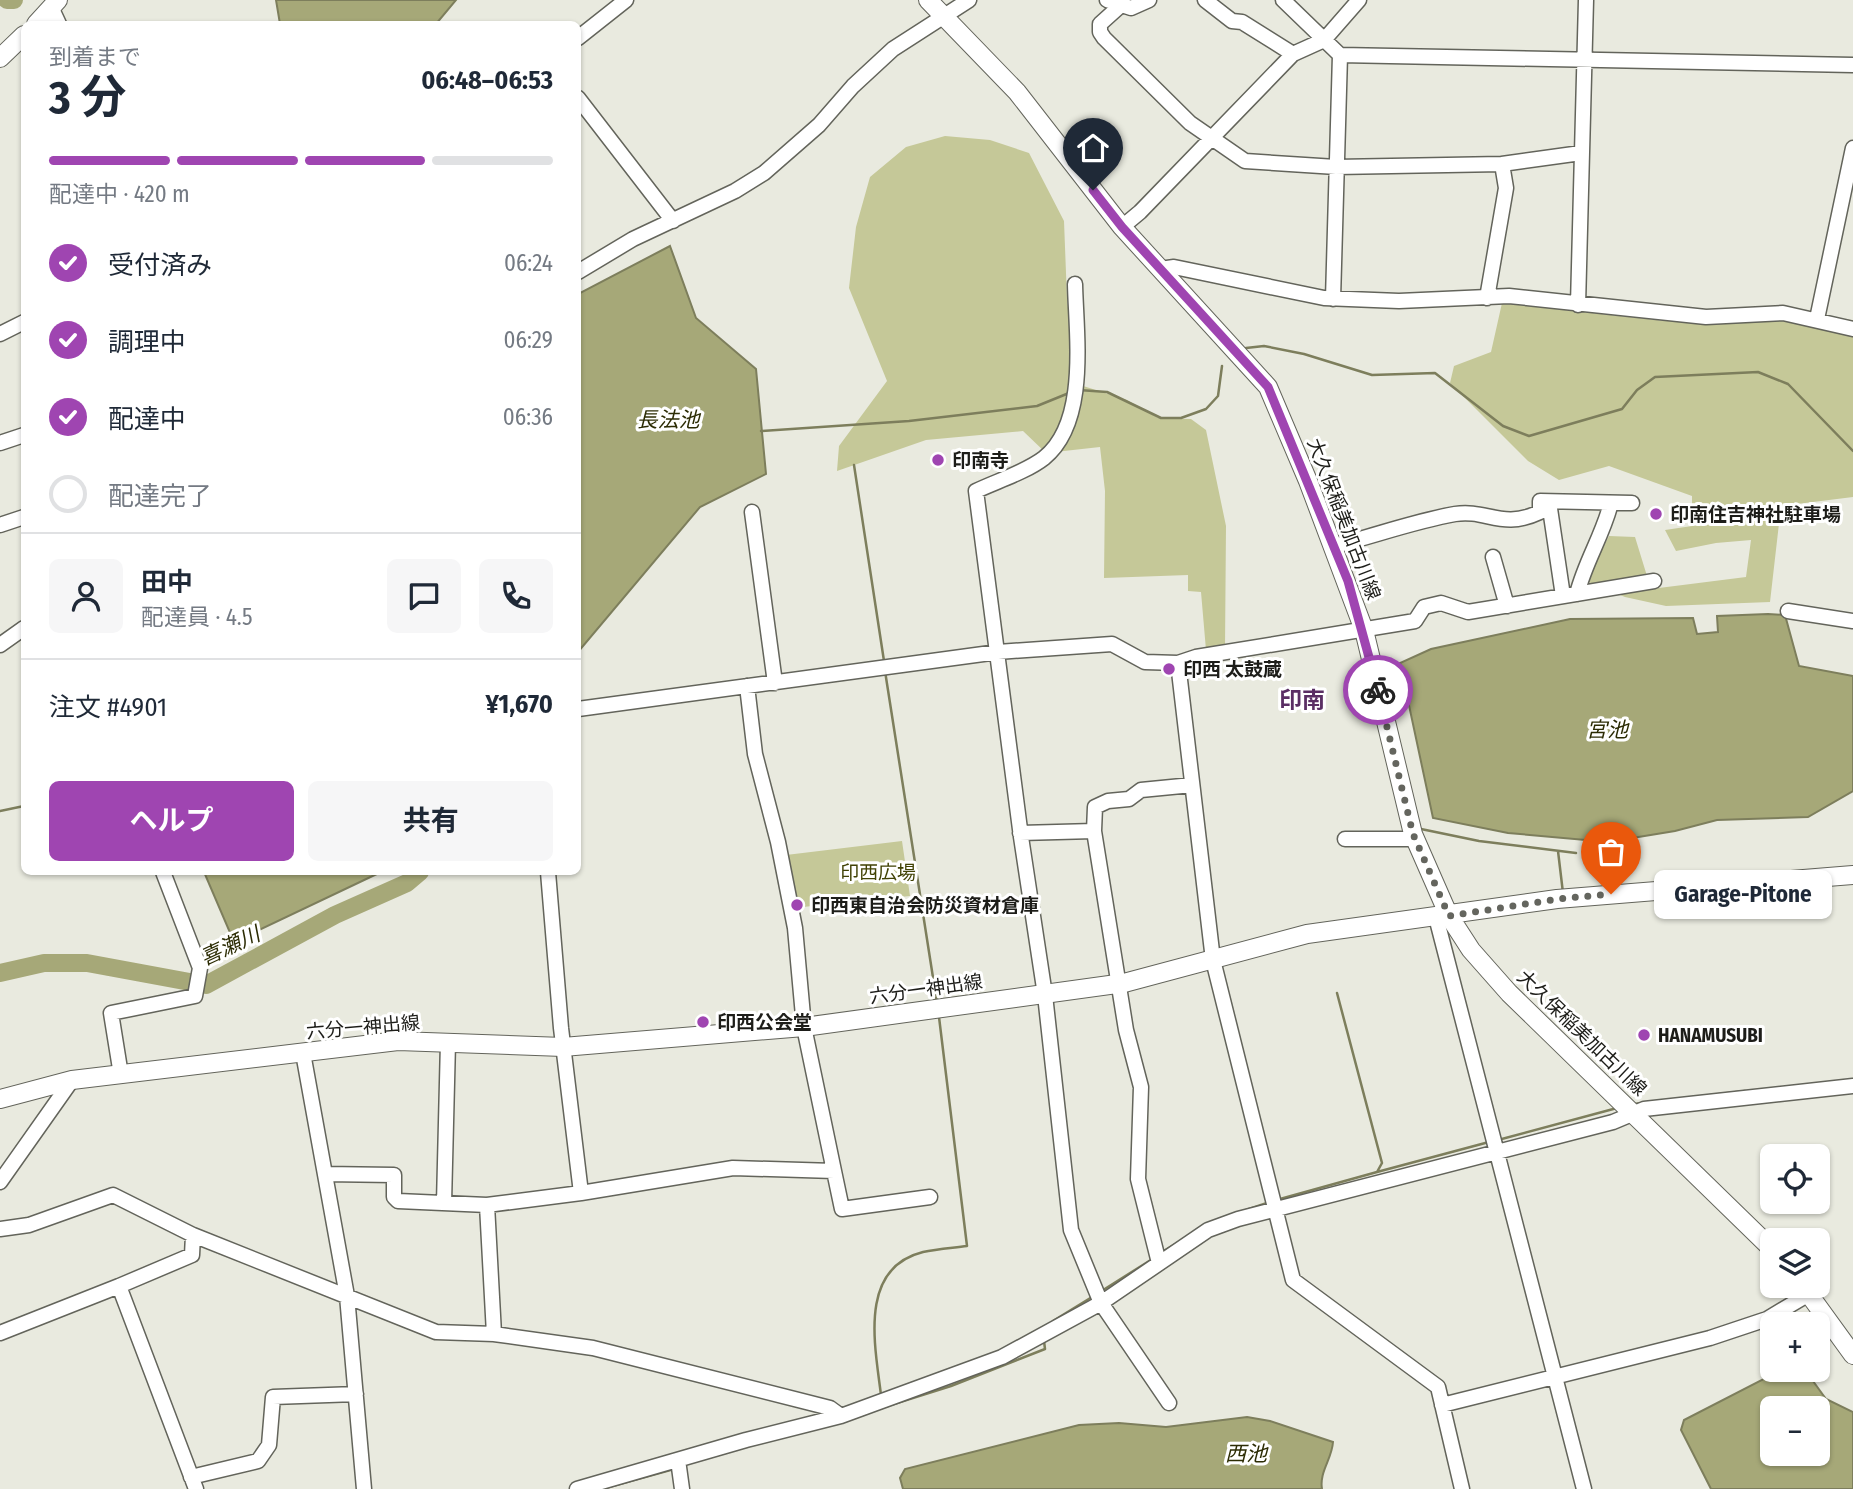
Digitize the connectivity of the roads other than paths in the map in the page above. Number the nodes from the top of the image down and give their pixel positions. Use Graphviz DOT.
graph roads {
  1 [pos="626,0"];
  2 [pos="928,0"];
  3 [pos="969,0"];
  4 [pos="1149,0"];
  5 [pos="1205,0"];
  6 [pos="1283,0"];
  7 [pos="1359,0"];
  8 [pos="1586,0"];
  9 [pos="1114,3"];
  10 [pos="57,11"];
  11 [pos="944,15"];
  12 [pos="41,21"];
  13 [pos="581,36"];
  14 [pos="21,38"];
  15 [pos="1324,40"];
  16 [pos="1293,54"];
  17 [pos="1340,54"];
  18 [pos="0,58"];
  19 [pos="1587,60"];
  20 [pos="1853,65"];
  21 [pos="581,102"];
  22 [pos="1211,139"];
  23 [pos="1853,148"];
  24 [pos="1581,153"];
  25 [pos="1502,164"];
  26 [pos="1336,167"];
  27 [pos="673,221"];
  28 [pos="1122,227"];
  29 [pos="1160,269"];
  30 [pos="581,270"];
  31 [pos="1074,284"];
  32 [pos="1487,298"];
  33 [pos="1333,299"];
  34 [pos="1578,305"];
  35 [pos="1817,319"];
  36 [pos="21,324"];
  37 [pos="1853,329"];
  38 [pos="0,334"];
  39 [pos="21,436"];
  40 [pos="0,443"];
  41 [pos="1549,502"];
  42 [pos="1611,503"];
  43 [pos="1632,503"];
  44 [pos="752,512"];
  45 [pos="21,518"];
  46 [pos="0,525"];
  47 [pos="1334,546"];
  48 [pos="1493,557"];
  49 [pos="1654,581"];
  50 [pos="1570,595"];
  51 [pos="1507,606"];
  52 [pos="1788,611"];
  53 [pos="1853,621"];
  54 [pos="21,630"];
  55 [pos="1364,630"];
  56 [pos="0,645"];
  57 [pos="998,652"];
  58 [pos="1178,663"];
  59 [pos="775,683"];
  60 [pos="747,686"];
  61 [pos="581,709"];
  62 [pos="1192,786"];
  63 [pos="1094,831"];
  64 [pos="1020,833"];
  65 [pos="1345,839"];
  66 [pos="1416,839"];
  67 [pos="164,875"];
  68 [pos="548,875"];
  69 [pos="1853,875"];
  70 [pos="1442,917"];
  71 [pos="1213,960"];
  72 [pos="1120,984"];
  73 [pos="1045,995"];
  74 [pos="804,1027"];
  75 [pos="449,1042"];
  76 [pos="563,1047"];
  77 [pos="303,1053"];
  78 [pos="121,1074"];
  79 [pos="72,1080"];
  80 [pos="1853,1086"];
  81 [pos="0,1099"];
  82 [pos="1634,1113"];
  83 [pos="1497,1152"];
  84 [pos="834,1171"];
  85 [pos="325,1174"];
  86 [pos="0,1182"];
  87 [pos="581,1193"];
  88 [pos="930,1197"];
  89 [pos="444,1203"];
  90 [pos="487,1205"];
  91 [pos="1275,1208"];
  92 [pos="0,1229"];
  93 [pos="193,1235"];
  94 [pos="1760,1237"];
  95 [pos="1158,1263"];
  96 [pos="119,1286"];
  97 [pos="347,1296"];
  98 [pos="1795,1298"];
  99 [pos="1812,1298"];
  100 [pos="1101,1303"];
  101 [pos="0,1333"];
  102 [pos="494,1334"];
  103 [pos="1853,1355"];
  104 [pos="1557,1378"];
  105 [pos="356,1394"];
  106 [pos="1169,1403"];
  107 [pos="1442,1405"];
  108 [pos="841,1416"];
  109 [pos="678,1460"];
  110 [pos="194,1483"];
  111 [pos="364,1489"];
  112 [pos="577,1489"];
  113 [pos="682,1489"];
  114 [pos="1462,1489"];
  115 [pos="1584,1489"];
  1 -- 13 [label="street"];
  2 -- 11 [label="main road, 大久保稲美加古川線"];
  3 -- 11 [label="street"];
  4 -- 9 [label="street"];
  5 -- 16 [label="street"];
  6 -- 15 [label="street"];
  7 -- 15 [label="street"];
  8 -- 19 [label="street"];
  9 -- 22 [label="street"];
  10 -- 12 [label="main road"];
  11 -- 27 [label="street"];
  11 -- 28 [label="main road, 大久保稲美加古川線"];
  14 -- 18 [label="main road"];
  15 -- 16 [label="street"];
  15 -- 17 [label="street"];
  16 -- 22 [label="street"];
  17 -- 19 [label="street"];
  17 -- 26 [label="street"];
  19 -- 20 [label="street"];
  19 -- 24 [label="street"];
  21 -- 27 [label="street"];
  22 -- 26 [label="street"];
  22 -- 28 [label="street"];
  23 -- 35 [label="street"];
  24 -- 25 [label="street"];
  24 -- 34 [label="street"];
  25 -- 26 [label="street"];
  25 -- 32 [label="street"];
  26 -- 33 [label="street"];
  27 -- 30 [label="street"];
  28 -- 29 [label="main road, 大久保稲美加古川線"];
  29 -- 33 [label="street"];
  29 -- 47 [label="main road, 大久保稲美加古川線"];
  31 -- 57 [label="street"];
  32 -- 33 [label="street"];
  32 -- 34 [label="street"];
  34 -- 35 [label="street"];
  35 -- 37 [label="street"];
  36 -- 38 [label="street"];
  39 -- 40 [label="street"];
  41 -- 42 [label="street"];
  41 -- 47 [label="street"];
  41 -- 50 [label="street"];
  42 -- 43 [label="street"];
  42 -- 50 [label="street"];
  44 -- 59 [label="street"];
  45 -- 46 [label="street"];
  47 -- 55 [label="main road, 大久保稲美加古川線"];
  48 -- 51 [label="street"];
  49 -- 50 [label="street"];
  50 -- 51 [label="street"];
  51 -- 55 [label="street"];
  52 -- 53 [label="street"];
  54 -- 56 [label="street"];
  55 -- 58 [label="street"];
  55 -- 66 [label="main road, 大久保稲美加古川線"];
  57 -- 58 [label="street"];
  57 -- 59 [label="street"];
  57 -- 64 [label="street"];
  58 -- 62 [label="street"];
  59 -- 60 [label="street"];
  60 -- 61 [label="street"];
  60 -- 74 [label="street"];
  62 -- 63 [label="street"];
  62 -- 71 [label="street"];
  63 -- 64 [label="street"];
  63 -- 72 [label="street"];
  64 -- 73 [label="street"];
  65 -- 66 [label="street"];
  66 -- 70 [label="main road, 大久保稲美加古川線"];
  67 -- 78 [label="street"];
  68 -- 76 [label="street"];
  69 -- 70 [label="main road, 六分一神出線"];
  70 -- 71 [label="main road, 六分一神出線"];
  70 -- 82 [label="main road, 大久保稲美加古川線"];
  70 -- 83 [label="street"];
  71 -- 72 [label="main road, 六分一神出線"];
  71 -- 91 [label="street"];
  72 -- 73 [label="main road, 六分一神出線"];
  72 -- 95 [label="street"];
  73 -- 74 [label="main road, 六分一神出線"];
  73 -- 100 [label="street"];
  74 -- 76 [label="main road, 六分一神出線"];
  74 -- 84 [label="street"];
  75 -- 76 [label="main road, 六分一神出線"];
  75 -- 77 [label="main road, 六分一神出線"];
  75 -- 89 [label="street"];
  76 -- 87 [label="street"];
  77 -- 78 [label="main road, 六分一神出線"];
  77 -- 85 [label="street"];
  78 -- 79 [label="main road, 六分一神出線"];
  79 -- 81 [label="main road, 六分一神出線"];
  79 -- 86 [label="street"];
  80 -- 82 [label="street"];
  82 -- 83 [label="street"];
  82 -- 94 [label="main road, 大久保稲美加古川線"];
  83 -- 91 [label="street"];
  83 -- 104 [label="street"];
  84 -- 87 [label="street"];
  84 -- 88 [label="street"];
  85 -- 89 [label="street"];
  85 -- 97 [label="street"];
  87 -- 90 [label="street"];
  89 -- 90 [label="street"];
  90 -- 102 [label="street"];
  91 -- 95 [label="street"];
  91 -- 107 [label="street"];
  92 -- 93 [label="street"];
  93 -- 96 [label="street"];
  93 -- 97 [label="street"];
  95 -- 100 [label="street"];
  96 -- 101 [label="street"];
  96 -- 110 [label="street"];
  97 -- 102 [label="street"];
  97 -- 105 [label="street"];
  98 -- 104 [label="street"];
  99 -- 103 [label="main road"];
  100 -- 106 [label="street"];
  100 -- 108 [label="street"];
  102 -- 108 [label="street"];
  104 -- 107 [label="street"];
  104 -- 115 [label="street"];
  105 -- 110 [label="street"];
  105 -- 111 [label="street"];
  107 -- 114 [label="street"];
  108 -- 109 [label="street"];
  109 -- 112 [label="street"];
  109 -- 113 [label="street"];
}
